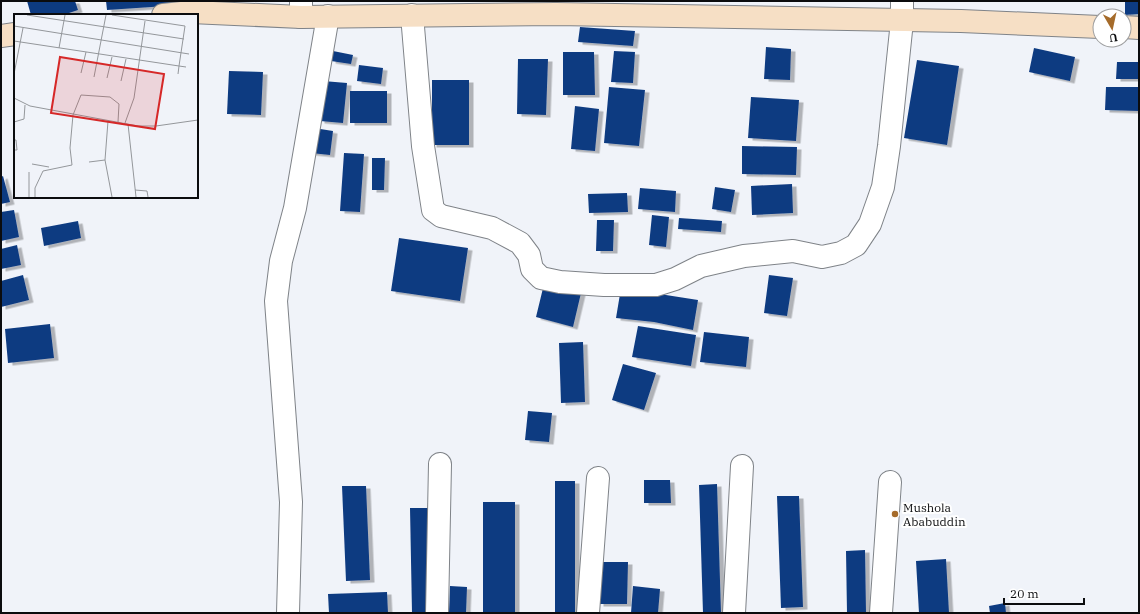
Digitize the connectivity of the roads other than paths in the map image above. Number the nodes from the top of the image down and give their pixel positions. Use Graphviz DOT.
graph roads {
  1 [pos="518,7"];
  2 [pos="301,9"];
  3 [pos="902,11"];
  4 [pos="172,14"];
  5 [pos="412,15"];
  6 [pos="328,16"];
  7 [pos="1092,26"];
  8 [pos="14,34"];
  9 [pos="1,36"];
  10 [pos="440,464"];
  11 [pos="742,466"];
  12 [pos="598,478"];
  13 [pos="890,482"];
  14 [pos="288,613"];
  15 [pos="437,613"];
  16 [pos="588,613"];
  17 [pos="734,613"];
  18 [pos="881,613"];
  1 -- 3 [label="street"];
  1 -- 5 [label="street"];
  2 -- 4 [label="street"];
  2 -- 6 [label="street"];
  3 -- 5 [label="street"];
  3 -- 7 [label="street"];
  5 -- 6 [label="street"];
  6 -- 14 [label="street"];
  8 -- 9 [label="street"];
  10 -- 15 [label="street"];
  11 -- 17 [label="street"];
  12 -- 16 [label="street"];
  13 -- 18 [label="street"];
}
